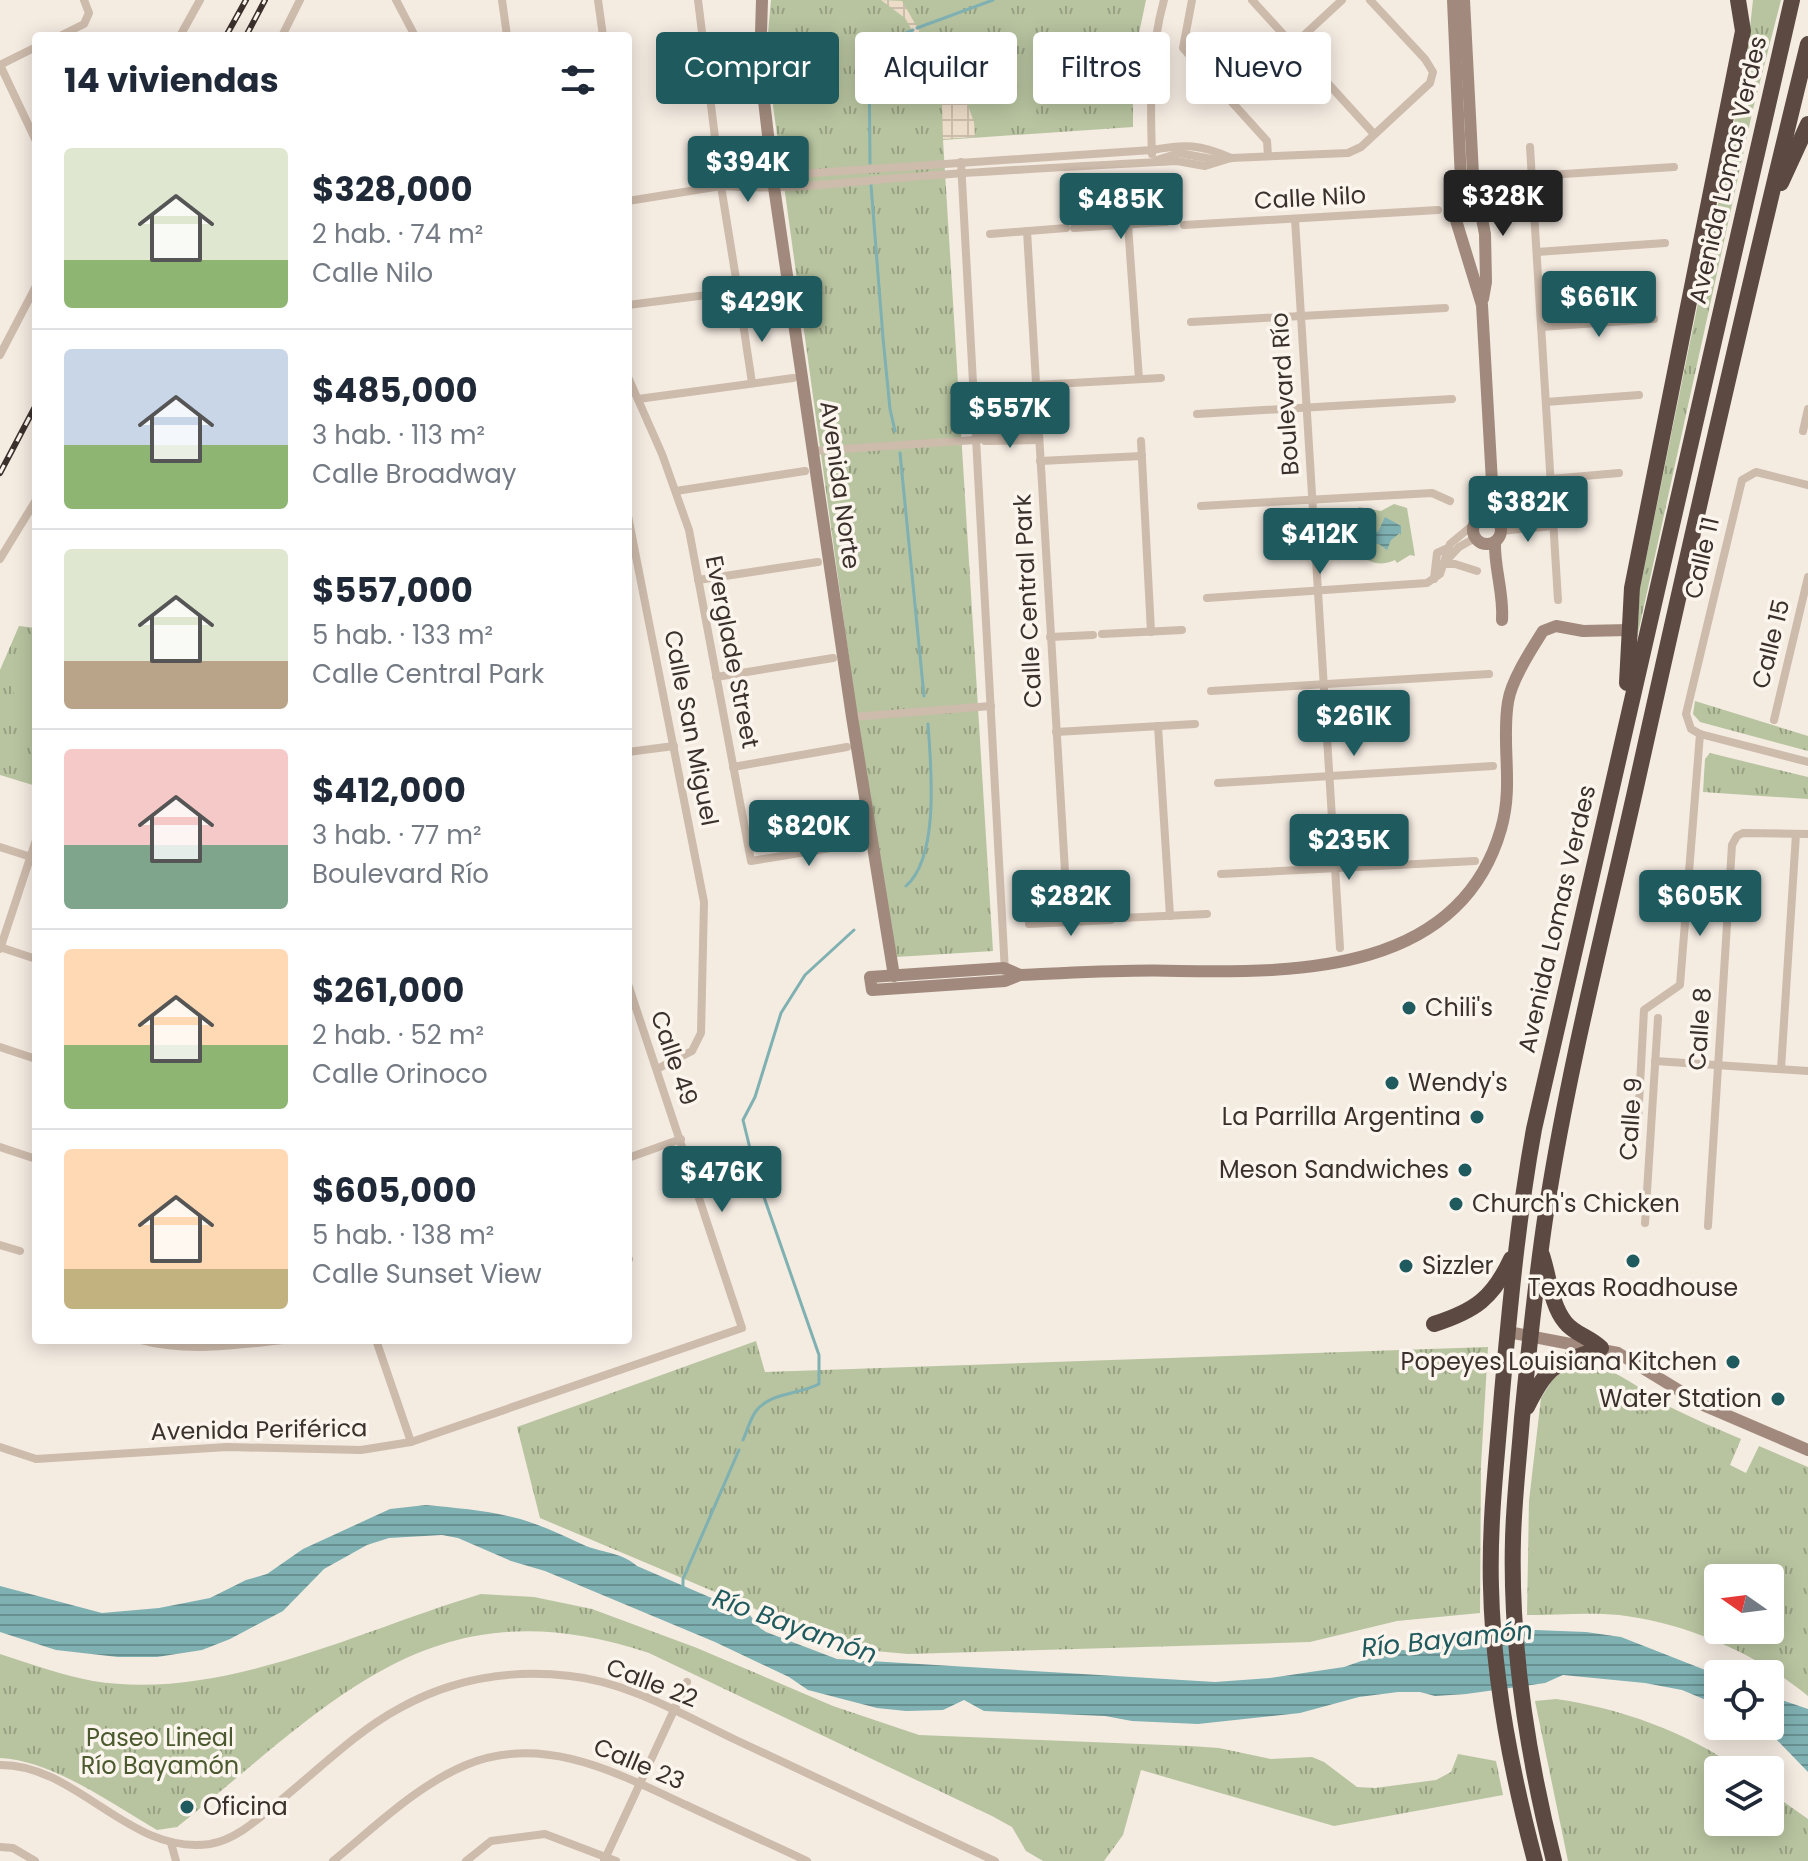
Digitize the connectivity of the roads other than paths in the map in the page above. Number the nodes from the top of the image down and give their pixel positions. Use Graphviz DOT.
graph roads {
  1 [pos="84,0"];
  2 [pos="200,0"];
  3 [pos="300,0"];
  4 [pos="396,0"];
  5 [pos="502,0"];
  6 [pos="598,0"];
  7 [pos="698,0"];
  8 [pos="762,0"];
  9 [pos="1164,0"];
  10 [pos="1192,0"];
  11 [pos="1252,0"];
  12 [pos="1342,0"];
  13 [pos="1370,0"];
  14 [pos="1453,0"];
  15 [pos="1464,0"];
  16 [pos="1738,0"];
  17 [pos="1746,0"];
  18 [pos="1792,0"];
  19 [pos="1743,31"];
  20 [pos="68,32"];
  21 [pos="182,32"];
  22 [pos="284,32"];
  23 [pos="413,32"];
  24 [pos="506,32"];
  25 [pos="602,32"];
  26 [pos="1186,32"];
  27 [pos="1186,32"];
  28 [pos="1283,32"];
  29 [pos="1307,32"];
  30 [pos="1808,44"];
  31 [pos="32,49"];
  32 [pos="1186,52"];
  33 [pos="0,65"];
  34 [pos="1331,86"];
  35 [pos="1236,104"];
  36 [pos="1808,124"];
  37 [pos="32,133"];
  38 [pos="1374,134"];
  39 [pos="1530,147"];
  40 [pos="1152,150"];
  41 [pos="1268,156"];
  42 [pos="1229,159"];
  43 [pos="961,162"];
  44 [pos="1152,162"];
  45 [pos="1674,167"];
  46 [pos="961,174"];
  47 [pos="1461,174"];
  48 [pos="1532,176"];
  49 [pos="774,181"];
  50 [pos="721,186"];
  51 [pos="632,200"];
  52 [pos="1438,210"];
  53 [pos="1766,214"];
  54 [pos="1295,219"];
  55 [pos="1166,222"];
  56 [pos="1128,225"];
  57 [pos="1184,225"];
  58 [pos="1027,231"];
  59 [pos="1485,231"];
  60 [pos="990,234"];
  61 [pos="1466,237"];
  62 [pos="1665,243"];
  63 [pos="1537,252"];
  64 [pos="1471,269"];
  65 [pos="32,294"];
  66 [pos="632,304"];
  67 [pos="1482,305"];
  68 [pos="1445,308"];
  69 [pos="741,310"];
  70 [pos="1301,316"];
  71 [pos="1654,319"];
  72 [pos="1191,322"];
  73 [pos="1541,327"];
  74 [pos="0,355"];
  75 [pos="793,378"];
  76 [pos="1161,378"];
  77 [pos="1139,379"];
  78 [pos="752,383"];
  79 [pos="1036,385"];
  80 [pos="632,386"];
  81 [pos="1639,395"];
  82 [pos="638,399"];
  83 [pos="1452,399"];
  84 [pos="1546,402"];
  85 [pos="1306,408"];
  86 [pos="1808,409"];
  87 [pos="1197,414"];
  88 [pos="1038,421"];
  89 [pos="1803,431"];
  90 [pos="1039,436"];
  91 [pos="976,440"];
  92 [pos="1141,441"];
  93 [pos="813,451"];
  94 [pos="1142,456"];
  95 [pos="1040,461"];
  96 [pos="805,471"];
  97 [pos="1619,473"];
  98 [pos="1550,479"];
  99 [pos="1808,485"];
  100 [pos="676,491"];
  101 [pos="1312,500"];
  102 [pos="1450,501"];
  103 [pos="1201,506"];
  104 [pos="32,507"];
  105 [pos="1553,526"];
  106 [pos="1486,531"];
  107 [pos="632,536"];
  108 [pos="1448,548"];
  109 [pos="0,559"];
  110 [pos="818,562"];
  111 [pos="1443,564"];
  112 [pos="1477,571"];
  113 [pos="1808,577"];
  114 [pos="1434,579"];
  115 [pos="698,580"];
  116 [pos="1318,592"];
  117 [pos="1207,598"];
  118 [pos="1558,600"];
  119 [pos="1502,620"];
  120 [pos="1182,630"];
  121 [pos="1629,630"];
  122 [pos="1151,632"];
  123 [pos="1050,637"];
  124 [pos="833,658"];
  125 [pos="1489,674"];
  126 [pos="716,677"];
  127 [pos="1324,684"];
  128 [pos="1211,691"];
  129 [pos="991,706"];
  130 [pos="852,717"];
  131 [pos="1774,720"];
  132 [pos="1195,724"];
  133 [pos="1158,726"];
  134 [pos="1056,732"];
  135 [pos="1700,734"];
  136 [pos="1623,736"];
  137 [pos="674,746"];
  138 [pos="847,747"];
  139 [pos="632,751"];
  140 [pos="1808,762"];
  141 [pos="1493,766"];
  142 [pos="733,767"];
  143 [pos="1330,776"];
  144 [pos="1218,783"];
  145 [pos="1796,834"];
  146 [pos="1808,834"];
  147 [pos="861,843"];
  148 [pos="0,847"];
  149 [pos="32,854"];
  150 [pos="31,857"];
  151 [pos="1475,861"];
  152 [pos="1335,867"];
  153 [pos="1221,874"];
  154 [pos="1207,914"];
  155 [pos="1170,916"];
  156 [pos="1121,918"];
  157 [pos="1111,920"];
  158 [pos="1068,922"];
  159 [pos="1029,924"];
  160 [pos="0,948"];
  161 [pos="1340,948"];
  162 [pos="32,958"];
  163 [pos="1005,975"];
  164 [pos="894,976"];
  165 [pos="632,996"];
  166 [pos="1658,1018"];
  167 [pos="0,1047"];
  168 [pos="32,1058"];
  169 [pos="1655,1061"];
  170 [pos="1718,1065"];
  171 [pos="657,1069"];
  172 [pos="1781,1069"];
  173 [pos="1808,1071"];
  174 [pos="1638,1122"];
  175 [pos="681,1139"];
  176 [pos="0,1147"];
  177 [pos="632,1157"];
  178 [pos="32,1158"];
  179 [pos="1645,1223"];
  180 [pos="1708,1226"];
  181 [pos="0,1245"];
  182 [pos="1517,1247"];
  183 [pos="20,1251"];
  184 [pos="1541,1253"];
  185 [pos="1434,1324"];
  186 [pos="742,1328"];
  187 [pos="1508,1332"];
  188 [pos="1530,1336"];
  189 [pos="155,1344"];
  190 [pos="244,1344"];
  191 [pos="377,1344"];
  192 [pos="1601,1348"];
  193 [pos="1523,1416"];
  194 [pos="411,1442"];
  195 [pos="0,1447"];
  196 [pos="1808,1450"];
  197 [pos="687,1682"];
  198 [pos="674,1711"];
  199 [pos="0,1765"];
  200 [pos="640,1784"];
  201 [pos="171,1843"];
  202 [pos="0,1847"];
  203 [pos="605,1859"];
  204 [pos="35,1861"];
  205 [pos="176,1861"];
  206 [pos="333,1861"];
  207 [pos="466,1861"];
  208 [pos="616,1861"];
  209 [pos="807,1861"];
  210 [pos="995,1861"];
  211 [pos="1535,1861"];
  212 [pos="1554,1861"];
  1 -- 20 [label="street"];
  2 -- 21 [label="street"];
  3 -- 22 [label="street"];
  4 -- 23 [label="street"];
  5 -- 24 [label="street"];
  6 -- 25 [label="street"];
  7 -- 50 [label="street"];
  8 -- 49 [label="street, Avenida Norte"];
  9 -- 40 [label="street"];
  10 -- 26 [label="street"];
  11 -- 28 [label="street"];
  12 -- 29 [label="street"];
  13 -- 38 [label="street"];
  14 -- 47 [label="street"];
  15 -- 59 [label="street"];
  16 -- 19 [label="highway"];
  17 -- 19 [label="highway"];
  18 -- 136 [label="highway, Avenida Lomas Verdes"];
  19 -- 121 [label="highway"];
  27 -- 32 [label="street"];
  30 -- 53 [label="highway, Avenida Lomas Verdes"];
  31 -- 33 [label="street"];
  33 -- 37 [label="street"];
  34 -- 38 [label="street"];
  35 -- 41 [label="street"];
  36 -- 53 [label="highway"];
  38 -- 41 [label="street"];
  39 -- 48 [label="street"];
  40 -- 42 [label="street"];
  40 -- 43 [label="street"];
  40 -- 44 [label="street"];
  41 -- 42 [label="street"];
  42 -- 44 [label="street"];
  43 -- 46 [label="street"];
  43 -- 49 [label="street"];
  44 -- 46 [label="street"];
  45 -- 48 [label="street"];
  46 -- 49 [label="street"];
  46 -- 91 [label="street"];
  47 -- 61 [label="street"];
  47 -- 64 [label="street"];
  48 -- 63 [label="street"];
  49 -- 50 [label="street"];
  49 -- 93 [label="street, Avenida Norte"];
  50 -- 51 [label="street"];
  50 -- 66 [label="street"];
  52 -- 54 [label="street, Calle Nilo"];
  53 -- 184 [label="highway, Avenida Lomas Verdes"];
  54 -- 57 [label="street, Calle Nilo"];
  54 -- 70 [label="street, Boulevard Río"];
  55 -- 56 [label="street"];
  56 -- 58 [label="street"];
  56 -- 77 [label="street"];
  58 -- 60 [label="street"];
  58 -- 79 [label="street, Calle Central Park"];
  59 -- 61 [label="street"];
  59 -- 67 [label="street"];
  61 -- 64 [label="street"];
  62 -- 63 [label="street"];
  63 -- 73 [label="street"];
  64 -- 67 [label="street"];
  65 -- 74 [label="street"];
  67 -- 106 [label="street"];
  68 -- 70 [label="street"];
  69 -- 78 [label="street"];
  70 -- 72 [label="street"];
  70 -- 85 [label="street, Boulevard Río"];
  71 -- 73 [label="street"];
  73 -- 84 [label="street"];
  75 -- 78 [label="street"];
  76 -- 77 [label="street"];
  77 -- 79 [label="street"];
  78 -- 82 [label="street"];
  79 -- 88 [label="street, Calle Central Park"];
  80 -- 82 [label="street, Everglade Street"];
  81 -- 84 [label="street"];
  82 -- 100 [label="street, Everglade Street"];
  83 -- 85 [label="street"];
  84 -- 98 [label="street"];
  85 -- 87 [label="street"];
  85 -- 101 [label="street, Boulevard Río"];
  86 -- 89 [label="street"];
  88 -- 90 [label="street, Calle Central Park"];
  88 -- 91 [label="street"];
  90 -- 91 [label="street"];
  90 -- 95 [label="street, Calle Central Park"];
  91 -- 93 [label="street"];
  91 -- 129 [label="street"];
  92 -- 94 [label="street"];
  93 -- 130 [label="street, Avenida Norte"];
  94 -- 95 [label="street"];
  94 -- 122 [label="street"];
  95 -- 123 [label="street, Calle Central Park"];
  96 -- 100 [label="street"];
  97 -- 98 [label="street"];
  98 -- 105 [label="street"];
  99 -- 135 [label="street, Calle 11"];
  100 -- 115 [label="street, Everglade Street"];
  101 -- 102 [label="street"];
  101 -- 103 [label="street"];
  101 -- 116 [label="street, Boulevard Río"];
  104 -- 109 [label="street"];
  105 -- 106 [label="street"];
  105 -- 118 [label="street"];
  106 -- 108 [label="street"];
  106 -- 111 [label="street"];
  106 -- 119 [label="street"];
  107 -- 137 [label="street, Calle San Miguel"];
  108 -- 111 [label="street"];
  108 -- 114 [label="street"];
  110 -- 115 [label="street"];
  111 -- 112 [label="street"];
  111 -- 114 [label="street"];
  113 -- 131 [label="street, Calle 15"];
  114 -- 116 [label="street"];
  115 -- 126 [label="street, Everglade Street"];
  116 -- 117 [label="street"];
  116 -- 127 [label="street, Boulevard Río"];
  120 -- 122 [label="street"];
  121 -- 136 [label="highway"];
  121 -- 163 [label="street"];
  122 -- 123 [label="street"];
  123 -- 134 [label="street, Calle Central Park"];
  124 -- 126 [label="street"];
  125 -- 127 [label="street"];
  126 -- 142 [label="street, Everglade Street"];
  127 -- 128 [label="street"];
  127 -- 143 [label="street, Boulevard Río"];
  129 -- 130 [label="street"];
  129 -- 163 [label="street"];
  130 -- 164 [label="street, Avenida Norte"];
  132 -- 133 [label="street"];
  133 -- 134 [label="street"];
  133 -- 155 [label="street"];
  134 -- 158 [label="street, Calle Central Park"];
  135 -- 140 [label="street"];
  135 -- 174 [label="street"];
  136 -- 182 [label="highway, Avenida Lomas Verdes"];
  137 -- 139 [label="street"];
  137 -- 171 [label="street, Calle San Miguel"];
  138 -- 142 [label="street"];
  141 -- 143 [label="street"];
  142 -- 147 [label="street, Everglade Street"];
  143 -- 144 [label="street"];
  143 -- 152 [label="street, Boulevard Río"];
  145 -- 146 [label="street"];
  145 -- 170 [label="street, Calle 8"];
  145 -- 172 [label="street"];
  148 -- 150 [label="street"];
  149 -- 150 [label="street"];
  150 -- 160 [label="street"];
  151 -- 152 [label="street"];
  152 -- 153 [label="street"];
  152 -- 161 [label="street, Boulevard Río"];
  154 -- 155 [label="street"];
  155 -- 156 [label="street"];
  157 -- 158 [label="street"];
  158 -- 159 [label="street"];
  160 -- 162 [label="street"];
  163 -- 164 [label="street"];
  163 -- 164 [label="street"];
  165 -- 171 [label="street, Calle 49"];
  166 -- 169 [label="street, Calle 9"];
  167 -- 168 [label="street"];
  169 -- 170 [label="street"];
  169 -- 179 [label="street, Calle 9"];
  170 -- 172 [label="street"];
  170 -- 180 [label="street, Calle 8"];
  171 -- 175 [label="street, Calle 49"];
  172 -- 173 [label="street"];
  175 -- 177 [label="street"];
  175 -- 186 [label="street, Calle 49"];
  176 -- 178 [label="street"];
  181 -- 183 [label="street"];
  182 -- 185 [label="highway"];
  182 -- 187 [label="highway, Avenida Lomas Verdes"];
  184 -- 188 [label="highway, Avenida Lomas Verdes"];
  184 -- 192 [label="highway"];
  186 -- 194 [label="street, Avenida Periférica"];
  187 -- 188 [label="street"];
  187 -- 211 [label="highway, Avenida Lomas Verdes"];
  188 -- 192 [label="street"];
  188 -- 193 [label="highway, Avenida Lomas Verdes"];
  189 -- 190 [label="street"];
  191 -- 194 [label="street"];
  192 -- 193 [label="highway"];
  192 -- 196 [label="street"];
  193 -- 212 [label="highway, Avenida Lomas Verdes"];
  194 -- 195 [label="street, Avenida Periférica"];
  197 -- 198 [label="street"];
  198 -- 200 [label="street"];
  198 -- 201 [label="street, Calle 22"];
  198 -- 210 [label="street, Calle 22"];
  199 -- 201 [label="street, Calle 22"];
  200 -- 203 [label="street"];
  200 -- 206 [label="street, Calle 23"];
  200 -- 209 [label="street, Calle 23"];
  201 -- 205 [label="street"];
  202 -- 204 [label="street"];
  203 -- 207 [label="street"];
  203 -- 208 [label="street"];
}
